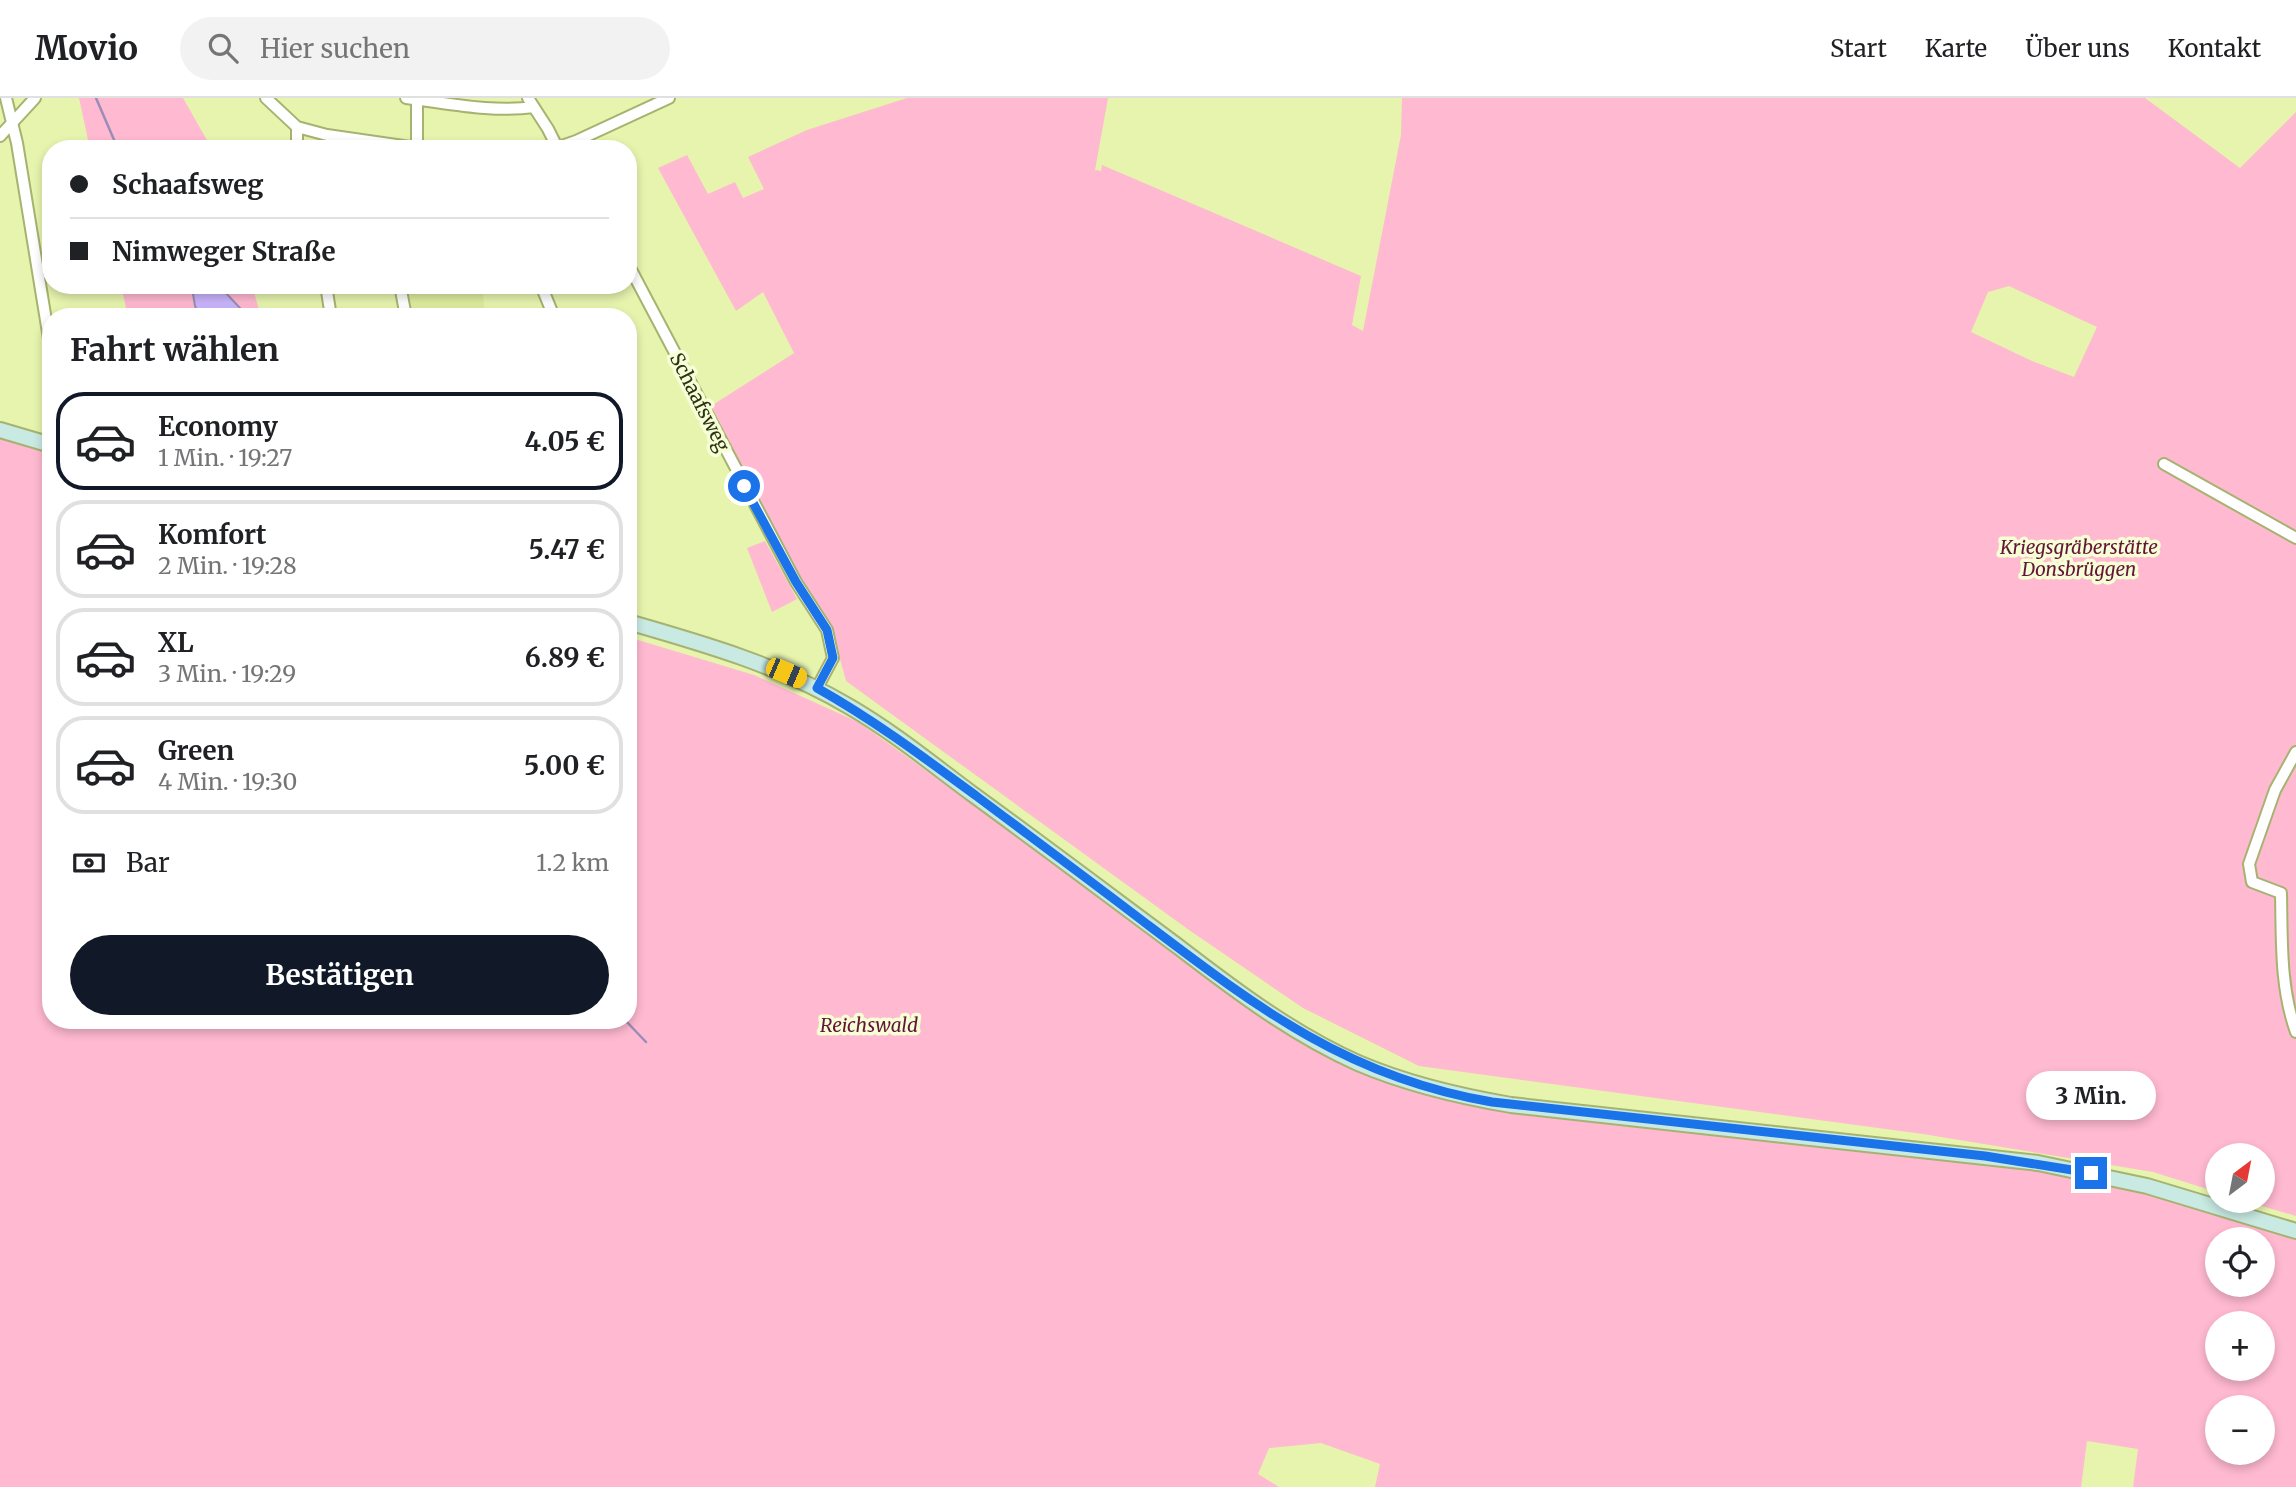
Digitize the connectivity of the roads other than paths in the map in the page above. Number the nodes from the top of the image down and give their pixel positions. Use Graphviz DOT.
graph roads {
  1 [pos="6,98"];
  2 [pos="35,98"];
  3 [pos="669,98"];
  4 [pos="271,99"];
  5 [pos="412,99"];
  6 [pos="531,102"];
  7 [pos="11,125"];
  8 [pos="297,127"];
  9 [pos="0,136"];
  10 [pos="297,140"];
  11 [pos="362,140"];
  12 [pos="416,140"];
  13 [pos="552,140"];
  14 [pos="578,140"];
  15 [pos="637,281"];
  16 [pos="44,308"];
  17 [pos="0,430"];
  18 [pos="42,442"];
  19 [pos="2164,464"];
  20 [pos="2296,538"];
  21 [pos="637,625"];
  22 [pos="817,688"];
  23 [pos="2296,752"];
  24 [pos="2296,1032"];
  25 [pos="2296,1231"];
  1 -- 7 [label="street"];
  2 -- 7 [label="street"];
  3 -- 14 [label="street"];
  4 -- 8 [label="street"];
  5 -- 6 [label="street"];
  5 -- 12 [label="street"];
  6 -- 13 [label="street"];
  7 -- 9 [label="street"];
  7 -- 16 [label="street"];
  8 -- 10 [label="street"];
  8 -- 11 [label="street"];
  15 -- 22 [label="street, Schaafsweg"];
  17 -- 18 [label="main road"];
  19 -- 20 [label="street"];
  21 -- 22 [label="main road"];
  22 -- 25 [label="main road"];
  23 -- 24 [label="street"];
}
